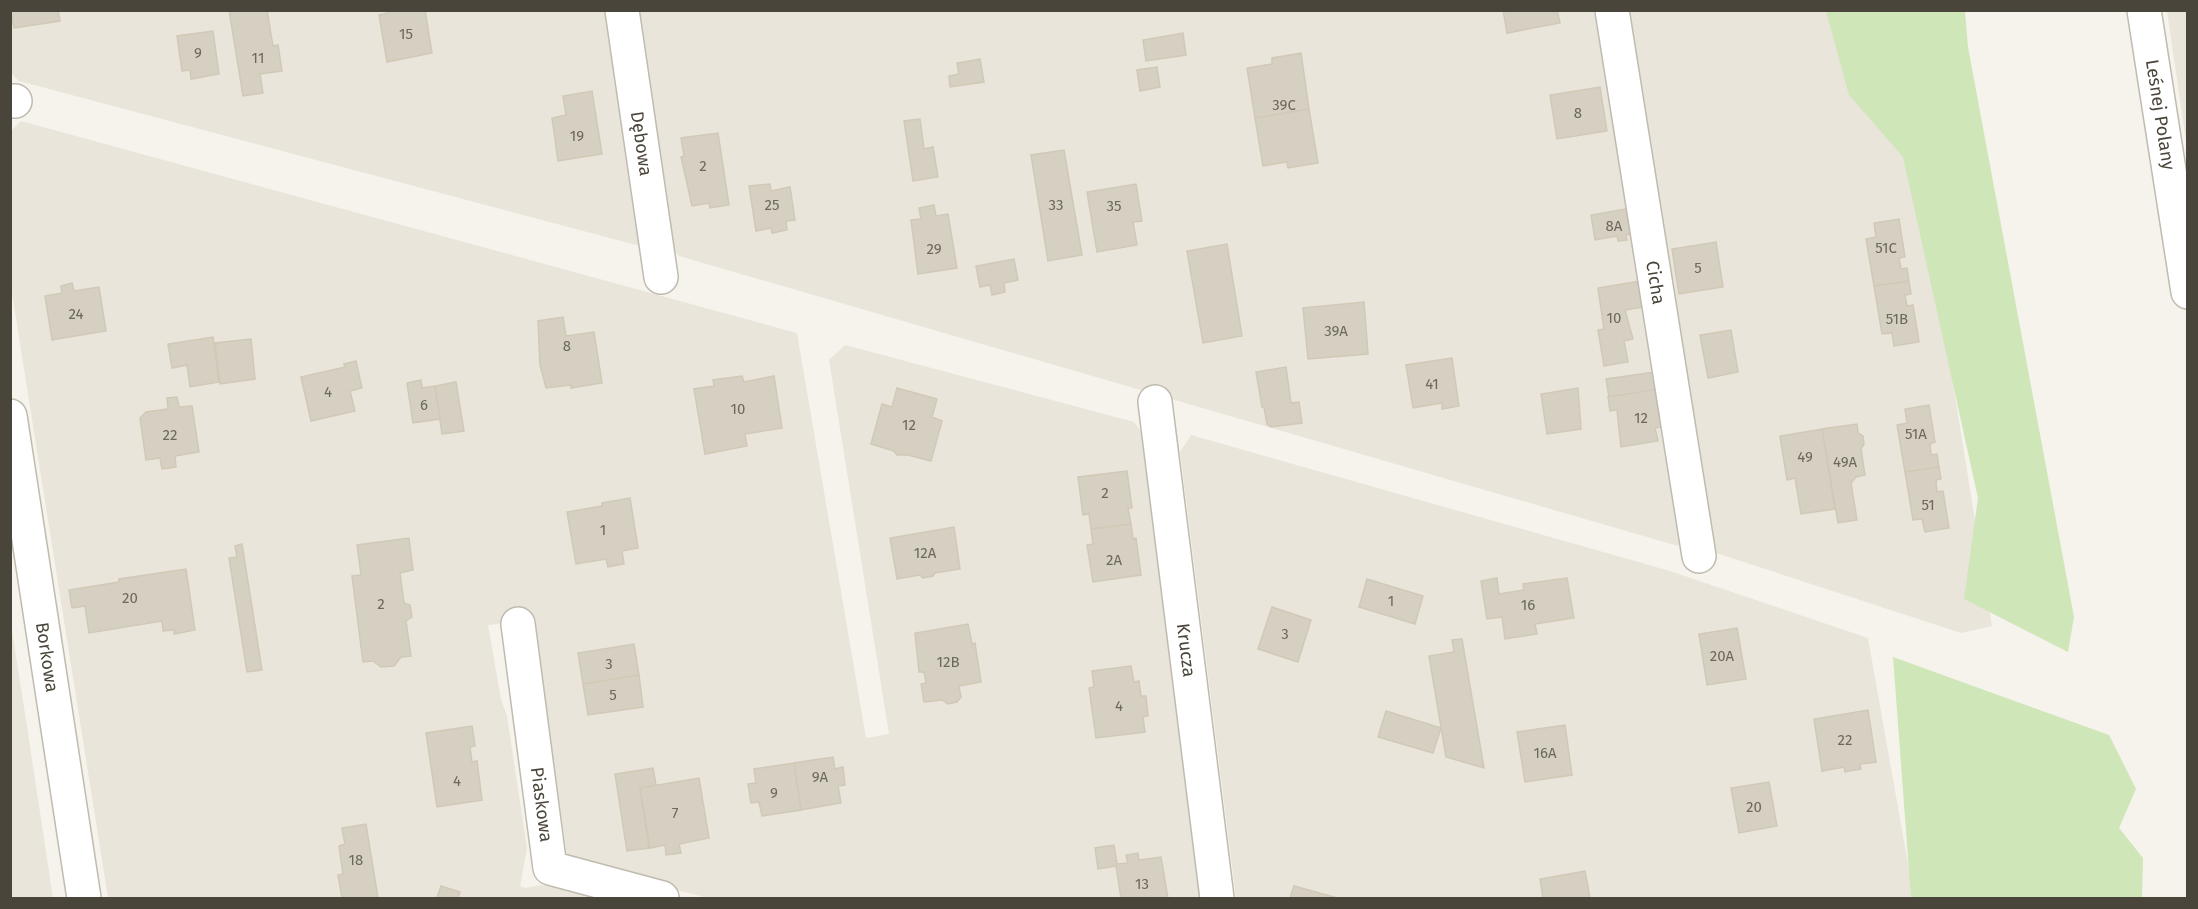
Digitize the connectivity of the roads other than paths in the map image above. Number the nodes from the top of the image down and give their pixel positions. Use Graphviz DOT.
graph roads {
  1 [pos="622,10"];
  2 [pos="1612,10"];
  3 [pos="2144,10"];
  4 [pos="661,277"];
  5 [pos="2187,292"];
  6 [pos="1155,402"];
  7 [pos="10,416"];
  8 [pos="19,520"];
  9 [pos="1699,556"];
  10 [pos="518,624"];
  11 [pos="84,898"];
  12 [pos="662,898"];
  13 [pos="1217,898"];
  1 -- 4 [label="street, Dębowa"];
  2 -- 9 [label="street, Cicha"];
  3 -- 5 [label="street, Leśnej Polany"];
  6 -- 13 [label="street, Krucza"];
  7 -- 8 [label="street, Borkowa"];
  8 -- 11 [label="street, Borkowa"];
  10 -- 12 [label="street, Piaskowa"];
}
